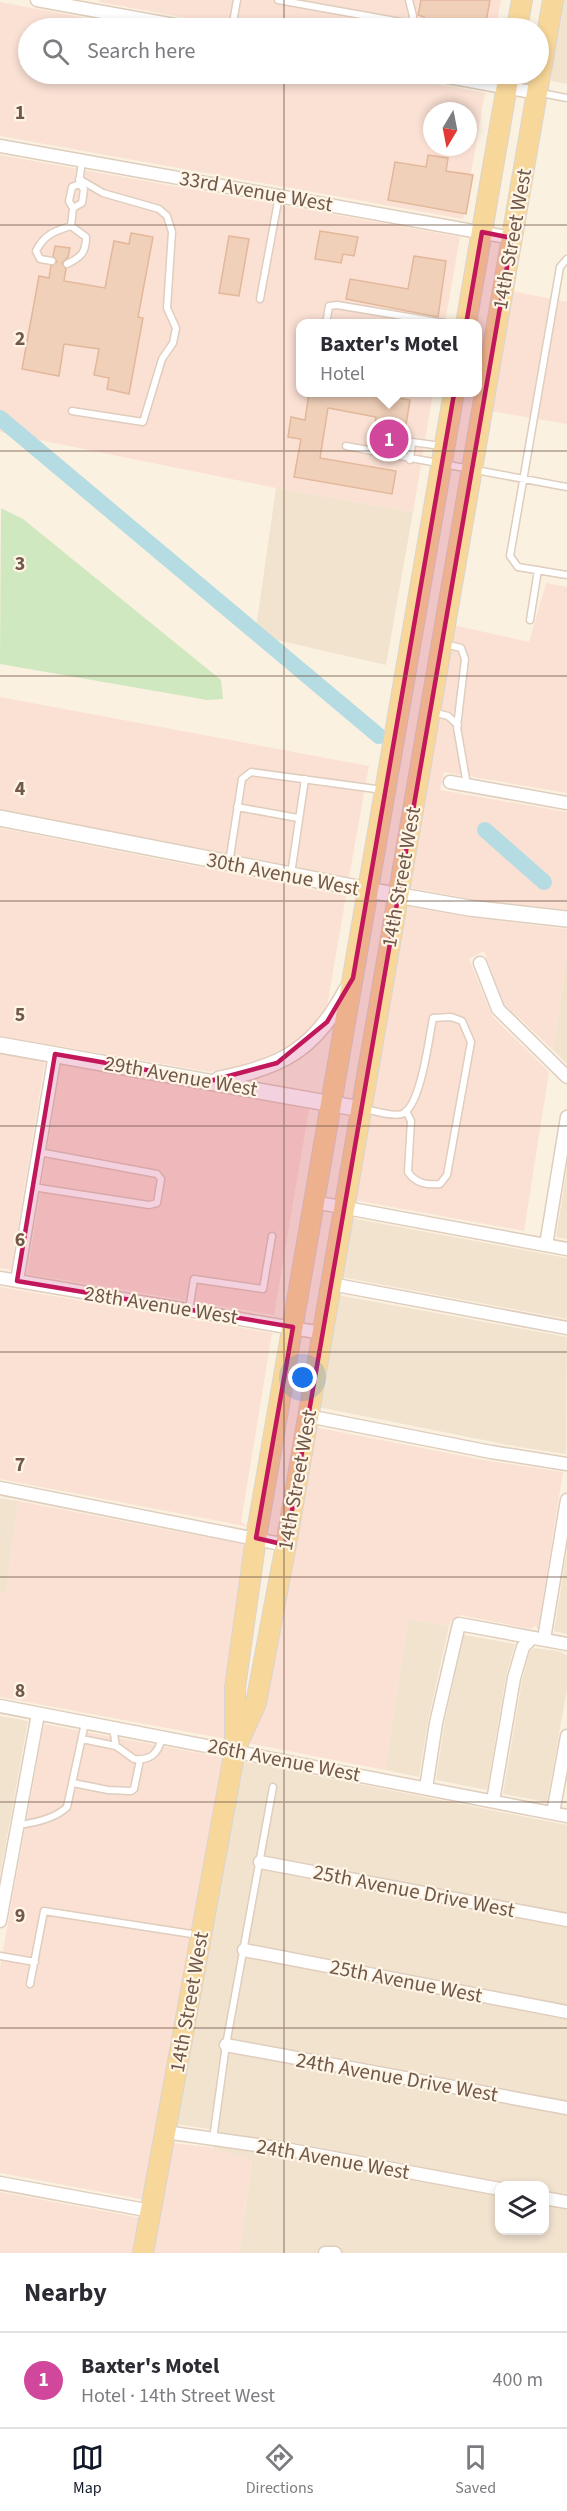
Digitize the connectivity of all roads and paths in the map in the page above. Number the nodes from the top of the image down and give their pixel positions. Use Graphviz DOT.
graph roads {
  1 [pos="38,0"];
  2 [pos="237,0"];
  3 [pos="278,0"];
  4 [pos="409,0"];
  5 [pos="522,0"];
  6 [pos="553,0"];
  7 [pos="136,18"];
  8 [pos="234,18"];
  9 [pos="370,18"];
  10 [pos="413,18"];
  11 [pos="519,18"];
  12 [pos="549,23"];
  13 [pos="507,84"];
  14 [pos="517,84"];
  15 [pos="539,84"];
  16 [pos="537,93"];
  17 [pos="567,98"];
  18 [pos="0,146"];
  19 [pos="82,160"];
  20 [pos="79,182"];
  21 [pos="279,196"];
  22 [pos="74,208"];
  23 [pos="71,226"];
  24 [pos="482,232"];
  25 [pos="512,238"];
  26 [pos="567,259"];
  27 [pos="52,261"];
  28 [pos="67,264"];
  29 [pos="260,299"];
  30 [pos="327,319"];
  31 [pos="416,319"];
  32 [pos="467,319"];
  33 [pos="453,397"];
  34 [pos="72,411"];
  35 [pos="346,446"];
  36 [pos="443,455"];
  37 [pos="410,460"];
  38 [pos="472,468"];
  39 [pos="524,479"];
  40 [pos="567,487"];
  41 [pos="538,570"];
  42 [pos="567,575"];
  43 [pos="530,620"];
  44 [pos="442,643"];
  45 [pos="430,712"];
  46 [pos="458,725"];
  47 [pos="305,779"];
  48 [pos="450,782"];
  49 [pos="466,785"];
  50 [pos="385,790"];
  51 [pos="567,803"];
  52 [pos="237,807"];
  53 [pos="0,818"];
  54 [pos="298,818"];
  55 [pos="229,863"];
  56 [pos="291,875"];
  57 [pos="368,890"];
  58 [pos="398,895"];
  59 [pos="567,919"];
  60 [pos="480,963"];
  61 [pos="353,978"];
  62 [pos="0,1045"];
  63 [pos="55,1054"];
  64 [pos="567,1077"];
  65 [pos="210,1081"];
  66 [pos="331,1103"];
  67 [pos="361,1109"];
  68 [pos="406,1112"];
  69 [pos="567,1117"];
  70 [pos="39,1152"];
  71 [pos="33,1187"];
  72 [pos="314,1202"];
  73 [pos="344,1208"];
  74 [pos="272,1236"];
  75 [pos="546,1245"];
  76 [pos="567,1249"];
  77 [pos="0,1278"];
  78 [pos="18,1281"];
  79 [pos="331,1284"];
  80 [pos="189,1310"];
  81 [pos="292,1327"];
  82 [pos="567,1328"];
  83 [pos="322,1333"];
  84 [pos="308,1416"];
  85 [pos="567,1464"];
  86 [pos="0,1488"];
  87 [pos="567,1500"];
  88 [pos="256,1538"];
  89 [pos="286,1545"];
  90 [pos="538,1639"];
  91 [pos="567,1644"];
  92 [pos="0,1707"];
  93 [pos="38,1714"];
  94 [pos="85,1723"];
  95 [pos="113,1728"];
  96 [pos="567,1736"];
  97 [pos="162,1737"];
  98 [pos="82,1739"];
  99 [pos="116,1746"];
  100 [pos="235,1750"];
  101 [pos="140,1760"];
  102 [pos="73,1783"];
  103 [pos="273,1788"];
  104 [pos="426,1788"];
  105 [pos="493,1801"];
  106 [pos="553,1813"];
  107 [pos="567,1816"];
  108 [pos="18,1825"];
  109 [pos="260,1862"];
  110 [pos="567,1920"];
  111 [pos="0,1921"];
  112 [pos="201,1935"];
  113 [pos="244,1950"];
  114 [pos="0,1956"];
  115 [pos="34,1962"];
  116 [pos="30,1984"];
  117 [pos="567,2012"];
  118 [pos="226,2045"];
  119 [pos="567,2108"];
  120 [pos="165,2132"];
  121 [pos="213,2139"];
  122 [pos="0,2183"];
  123 [pos="495,2188"];
  124 [pos="549,2199"];
  125 [pos="567,2202"];
  126 [pos="151,2211"];
  127 [pos="143,2253"];
  128 [pos="325,2253"];
  129 [pos="335,2253"];
  1 -- 7 [label="street"];
  2 -- 8 [label="lane"];
  3 -- 9 [label="lane"];
  4 -- 10 [label="lane"];
  5 -- 11 [label="main road"];
  6 -- 12 [label="main road, 14th Street West"];
  13 -- 24 [label="main road, 14th Street West"];
  14 -- 16 [label="street"];
  15 -- 16 [label="main road, 14th Street West"];
  16 -- 17 [label="lane"];
  16 -- 25 [label="main road, 14th Street West"];
  18 -- 19 [label="street, 33rd Avenue West"];
  19 -- 20 [label="lane"];
  19 -- 21 [label="street, 33rd Avenue West"];
  20 -- 22 [label="lane"];
  20 -- 22 [label="lane"];
  20 -- 34 [label="lane"];
  21 -- 24 [label="street, 33rd Avenue West"];
  21 -- 29 [label="lane"];
  22 -- 23 [label="lane"];
  23 -- 27 [label="lane"];
  23 -- 28 [label="lane"];
  24 -- 25 [label="street, 33rd Avenue West"];
  24 -- 32 [label="main road, 14th Street West"];
  25 -- 38 [label="main road, 14th Street West"];
  26 -- 39 [label="lane"];
  30 -- 31 [label="lane"];
  33 -- 36 [label="main road, 14th Street West"];
  35 -- 37 [label="lane"];
  36 -- 37 [label="lane"];
  36 -- 37 [label="lane"];
  36 -- 38 [label="lane"];
  36 -- 50 [label="main road, 14th Street West"];
  38 -- 39 [label="lane"];
  38 -- 44 [label="main road, 14th Street West"];
  39 -- 40 [label="lane"];
  39 -- 41 [label="lane"];
  41 -- 42 [label="lane"];
  41 -- 43 [label="lane"];
  44 -- 45 [label="main road, 14th Street West"];
  44 -- 46 [label="lane"];
  45 -- 46 [label="lane"];
  45 -- 58 [label="main road, 14th Street West"];
  46 -- 49 [label="lane"];
  47 -- 50 [label="lane"];
  47 -- 52 [label="lane"];
  47 -- 54 [label="lane"];
  48 -- 49 [label="street"];
  49 -- 51 [label="street"];
  50 -- 57 [label="main road, 14th Street West"];
  52 -- 54 [label="lane"];
  52 -- 55 [label="lane"];
  53 -- 55 [label="street, 30th Avenue West"];
  54 -- 56 [label="lane"];
  55 -- 56 [label="street, 30th Avenue West"];
  56 -- 57 [label="street, 30th Avenue West"];
  57 -- 58 [label="street, 30th Avenue West"];
  57 -- 61 [label="main road, 14th Street West"];
  58 -- 59 [label="street, 30th Avenue West"];
  58 -- 67 [label="main road, 14th Street West"];
  60 -- 64 [label="street"];
  61 -- 65 [label="street"];
  61 -- 66 [label="main road, 14th Street West"];
  62 -- 63 [label="street, 29th Avenue West"];
  63 -- 65 [label="street, 29th Avenue West"];
  63 -- 70 [label="street"];
  65 -- 66 [label="street, 29th Avenue West"];
  66 -- 67 [label="street, 29th Avenue West"];
  66 -- 72 [label="main road, 14th Street West"];
  67 -- 68 [label="lane"];
  67 -- 73 [label="main road, 14th Street West"];
  68 -- 68 [label="lane"];
  69 -- 75 [label="street"];
  70 -- 71 [label="street"];
  70 -- 71 [label="lane"];
  71 -- 78 [label="street"];
  72 -- 73 [label="street"];
  72 -- 81 [label="main road, 14th Street West"];
  73 -- 75 [label="street"];
  73 -- 79 [label="main road, 14th Street West"];
  74 -- 80 [label="lane"];
  75 -- 76 [label="street"];
  77 -- 78 [label="street, 28th Avenue West"];
  78 -- 80 [label="street, 28th Avenue West"];
  79 -- 82 [label="street"];
  79 -- 83 [label="main road, 14th Street West"];
  80 -- 81 [label="street, 28th Avenue West"];
  81 -- 83 [label="street, 28th Avenue West"];
  81 -- 88 [label="main road, 14th Street West"];
  83 -- 84 [label="main road, 14th Street West"];
  84 -- 85 [label="street"];
  84 -- 89 [label="main road, 14th Street West"];
  86 -- 88 [label="street"];
  87 -- 90 [label="street"];
  88 -- 89 [label="street"];
  88 -- 100 [label="main road, 14th Street West"];
  89 -- 100 [label="main road, 14th Street West"];
  90 -- 91 [label="street"];
  90 -- 104 [label="street"];
  90 -- 105 [label="street"];
  92 -- 93 [label="street, 26th Avenue West"];
  93 -- 94 [label="street, 26th Avenue West"];
  93 -- 108 [label="street"];
  94 -- 95 [label="street, 26th Avenue West"];
  94 -- 98 [label="lane"];
  95 -- 97 [label="street, 26th Avenue West"];
  95 -- 99 [label="lane"];
  96 -- 106 [label="street"];
  97 -- 100 [label="street, 26th Avenue West"];
  97 -- 101 [label="lane"];
  98 -- 99 [label="lane"];
  98 -- 102 [label="lane"];
  99 -- 101 [label="lane"];
  100 -- 104 [label="street, 26th Avenue West"];
  100 -- 112 [label="main road, 14th Street West"];
  101 -- 102 [label="lane"];
  102 -- 108 [label="lane"];
  103 -- 109 [label="lane"];
  104 -- 105 [label="street, 26th Avenue West"];
  105 -- 106 [label="street, 26th Avenue West"];
  106 -- 107 [label="street, 26th Avenue West"];
  108 -- 111 [label="street"];
  109 -- 110 [label="street, 25th Avenue Drive West"];
  109 -- 113 [label="lane"];
  112 -- 115 [label="lane"];
  112 -- 120 [label="main road, 14th Street West"];
  113 -- 117 [label="street, 25th Avenue West"];
  113 -- 118 [label="lane"];
  114 -- 115 [label="lane"];
  115 -- 116 [label="lane"];
  118 -- 119 [label="street, 24th Avenue Drive West"];
  118 -- 121 [label="lane"];
  120 -- 121 [label="street, 24th Avenue West"];
  120 -- 126 [label="main road, 14th Street West"];
  121 -- 123 [label="street, 24th Avenue West"];
  122 -- 126 [label="street"];
  124 -- 125 [label="street"];
  126 -- 127 [label="main road, 14th Street West"];
  128 -- 129 [label="street"];
}
